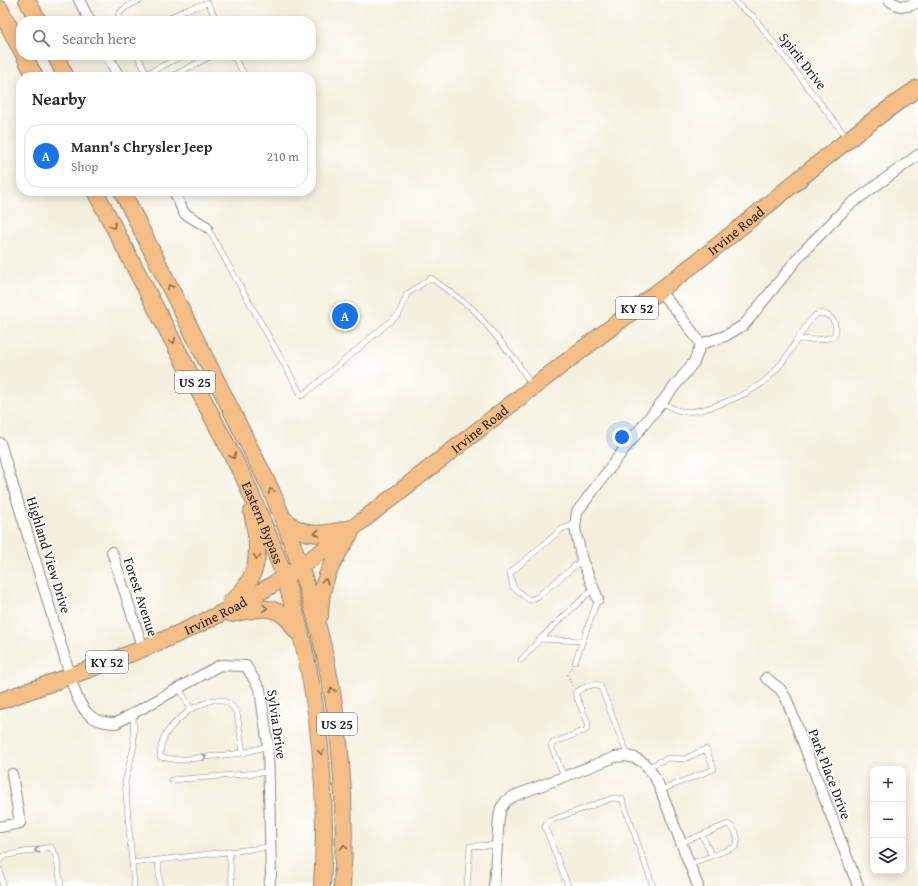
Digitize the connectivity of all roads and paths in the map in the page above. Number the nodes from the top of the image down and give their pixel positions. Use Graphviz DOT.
graph roads {
  1 [pos="27,0"];
  2 [pos="79,0"];
  3 [pos="141,0"];
  4 [pos="735,0"];
  5 [pos="889,0"];
  6 [pos="208,1"];
  7 [pos="918,2"];
  8 [pos="0,9"];
  9 [pos="35,16"];
  10 [pos="87,16"];
  11 [pos="118,16"];
  12 [pos="174,16"];
  13 [pos="215,16"];
  14 [pos="16,40"];
  15 [pos="26,60"];
  16 [pos="58,60"];
  17 [pos="110,60"];
  18 [pos="140,60"];
  19 [pos="174,60"];
  20 [pos="203,60"];
  21 [pos="236,60"];
  22 [pos="32,72"];
  23 [pos="64,72"];
  24 [pos="116,72"];
  25 [pos="146,72"];
  26 [pos="151,72"];
  27 [pos="181,72"];
  28 [pos="243,72"];
  29 [pos="918,88"];
  30 [pos="849,140"];
  31 [pos="918,155"];
  32 [pos="98,196"];
  33 [pos="124,196"];
  34 [pos="176,196"];
  35 [pos="207,227"];
  36 [pos="659,291"];
  37 [pos="799,339"];
  38 [pos="701,344"];
  39 [pos="533,386"];
  40 [pos="662,402"];
  41 [pos="0,442"];
  42 [pos="244,478"];
  43 [pos="284,519"];
  44 [pos="576,524"];
  45 [pos="354,527"];
  46 [pos="112,552"];
  47 [pos="582,560"];
  48 [pos="301,566"];
  49 [pos="284,577"];
  50 [pos="594,588"];
  51 [pos="598,599"];
  52 [pos="213,618"];
  53 [pos="320,633"];
  54 [pos="540,639"];
  55 [pos="582,641"];
  56 [pos="303,645"];
  57 [pos="143,649"];
  58 [pos="521,660"];
  59 [pos="575,662"];
  60 [pos="70,676"];
  61 [pos="766,678"];
  62 [pos="180,688"];
  63 [pos="575,694"];
  64 [pos="0,702"];
  65 [pos="190,708"];
  66 [pos="133,714"];
  67 [pos="268,746"];
  68 [pos="243,753"];
  69 [pos="629,757"];
  70 [pos="648,767"];
  71 [pos="268,772"];
  72 [pos="12,774"];
  73 [pos="564,776"];
  74 [pos="171,780"];
  75 [pos="661,790"];
  76 [pos="0,827"];
  77 [pos="702,835"];
  78 [pos="682,843"];
  79 [pos="496,845"];
  80 [pos="270,847"];
  81 [pos="229,852"];
  82 [pos="712,856"];
  83 [pos="0,860"];
  84 [pos="158,860"];
  85 [pos="132,862"];
  86 [pos="690,864"];
  87 [pos="0,870"];
  88 [pos="60,884"];
  89 [pos="3,886"];
  90 [pos="134,886"];
  91 [pos="160,886"];
  92 [pos="232,886"];
  93 [pos="269,886"];
  94 [pos="322,886"];
  95 [pos="342,886"];
  96 [pos="467,886"];
  97 [pos="494,886"];
  98 [pos="568,886"];
  99 [pos="653,886"];
  100 [pos="698,886"];
  101 [pos="858,886"];
  1 -- 9 [label="main road"];
  2 -- 10 [label="street"];
  3 -- 11 [label="lane"];
  4 -- 30 [label="lane, Spirit Drive"];
  5 -- 7 [label="street"];
  6 -- 12 [label="lane"];
  6 -- 13 [label="lane"];
  8 -- 14 [label="main road"];
  15 -- 22 [label="main road"];
  16 -- 23 [label="main road"];
  17 -- 24 [label="street"];
  18 -- 25 [label="lane"];
  19 -- 26 [label="lane"];
  20 -- 27 [label="lane"];
  21 -- 28 [label="lane"];
  29 -- 30 [label="main road, Irvine Road / KY 52"];
  30 -- 36 [label="main road, Irvine Road / KY 52"];
  31 -- 38 [label="street"];
  32 -- 42 [label="main road, Eastern Bypass / US 25, one-way"];
  43 -- 33 [label="main road, Eastern Bypass / US 25, one-way"];
  34 -- 35 [label="street"];
  35 -- 39 [label="lane"];
  36 -- 38 [label="street"];
  36 -- 39 [label="main road, Irvine Road / KY 52"];
  37 -- 37 [label="lane"];
  37 -- 40 [label="lane"];
  38 -- 40 [label="street"];
  39 -- 45 [label="main road, Irvine Road / KY 52"];
  40 -- 44 [label="street"];
  41 -- 60 [label="street, Highland View Drive"];
  42 -- 49 [label="main road, Eastern Bypass / US 25"];
  42 -- 52 [label="main road, one-way"];
  45 -- 43 [label="main road, one-way"];
  43 -- 48 [label="main road, Eastern Bypass / US 25"];
  44 -- 47 [label="street"];
  44 -- 47 [label="lane"];
  45 -- 48 [label="main road, Irvine Road / KY 52"];
  53 -- 45 [label="main road, one-way"];
  46 -- 57 [label="street, Forest Avenue"];
  47 -- 50 [label="street"];
  48 -- 49 [label="main road, Irvine Road / KY 52"];
  48 -- 53 [label="main road, Eastern Bypass / US 25"];
  49 -- 52 [label="main road, Irvine Road / KY 52"];
  49 -- 56 [label="main road, Eastern Bypass / US 25"];
  50 -- 51 [label="street"];
  50 -- 54 [label="lane"];
  51 -- 55 [label="lane"];
  52 -- 56 [label="main road, one-way"];
  52 -- 57 [label="main road, Irvine Road / KY 52"];
  95 -- 53 [label="main road, Eastern Bypass / US 25, one-way"];
  54 -- 55 [label="lane"];
  54 -- 58 [label="lane"];
  55 -- 59 [label="lane"];
  56 -- 94 [label="main road, Eastern Bypass / US 25, one-way"];
  57 -- 60 [label="main road, Irvine Road / KY 52"];
  59 -- 63 [label="path"];
  60 -- 64 [label="main road, Irvine Road / KY 52"];
  60 -- 66 [label="street, Sylvia Drive"];
  61 -- 101 [label="street, Park Place Drive"];
  62 -- 65 [label="lane"];
  62 -- 66 [label="street, Sylvia Drive"];
  62 -- 67 [label="street, Sylvia Drive"];
  63 -- 69 [label="lane"];
  63 -- 73 [label="lane"];
  65 -- 68 [label="lane"];
  65 -- 68 [label="lane, one-way"];
  66 -- 85 [label="lane"];
  67 -- 68 [label="lane"];
  67 -- 71 [label="street, Sylvia Drive"];
  69 -- 70 [label="street"];
  69 -- 73 [label="street"];
  70 -- 75 [label="street"];
  70 -- 75 [label="lane"];
  71 -- 74 [label="lane"];
  71 -- 80 [label="street, Sylvia Drive"];
  72 -- 76 [label="street"];
  73 -- 79 [label="street"];
  75 -- 78 [label="street"];
  77 -- 78 [label="lane"];
  77 -- 82 [label="lane"];
  77 -- 82 [label="lane"];
  78 -- 86 [label="street"];
  79 -- 96 [label="lane"];
  79 -- 97 [label="street"];
  80 -- 81 [label="lane"];
  80 -- 93 [label="street, Sylvia Drive"];
  81 -- 84 [label="lane"];
  81 -- 92 [label="lane"];
  82 -- 86 [label="lane"];
  88 -- 83 [label="lane, one-way"];
  84 -- 85 [label="lane"];
  84 -- 91 [label="lane"];
  85 -- 90 [label="lane"];
  86 -- 100 [label="street"];
  87 -- 89 [label="lane"];
  98 -- 99 [label="lane"];
}
